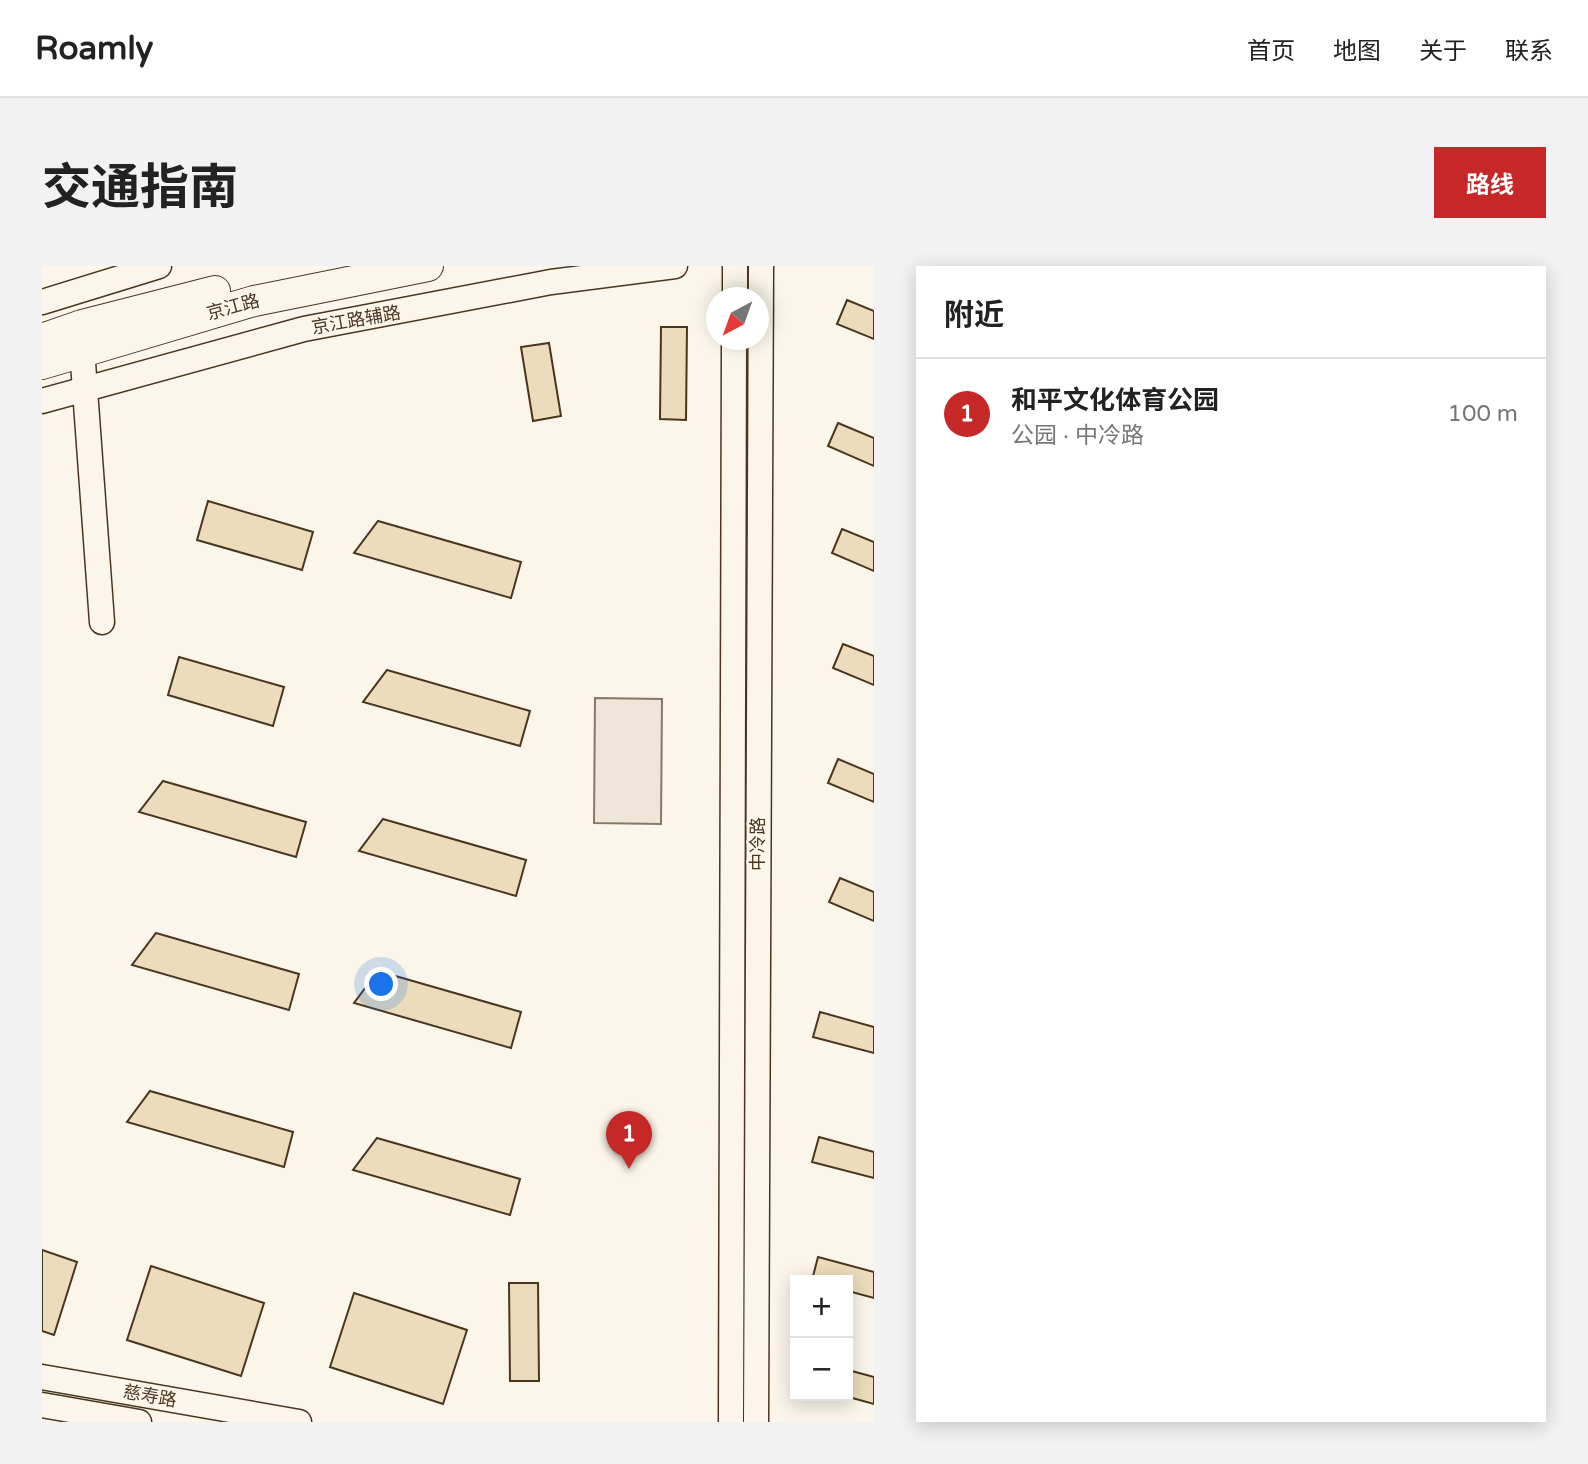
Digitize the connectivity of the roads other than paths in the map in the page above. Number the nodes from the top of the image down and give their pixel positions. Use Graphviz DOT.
graph roads {
  1 [pos="159,266"];
  2 [pos="328,266"];
  3 [pos="428,266"];
  4 [pos="675,266"];
  5 [pos="735,266"];
  6 [pos="761,266"];
  7 [pos="734,287"];
  8 [pos="42,302"];
  9 [pos="42,340"];
  10 [pos="82,349"];
  11 [pos="734,350"];
  12 [pos="42,364"];
  13 [pos="85,389"];
  14 [pos="42,401"];
  15 [pos="102,622"];
  16 [pos="42,1377"];
  17 [pos="42,1405"];
  18 [pos="139,1422"];
  19 [pos="299,1422"];
  20 [pos="731,1422"];
  21 [pos="756,1422"];
  1 -- 8 [label="street"];
  2 -- 9 [label="main road, 京江路"];
  3 -- 10 [label="main road, 京江路"];
  4 -- 13 [label="street, 京江路辅路"];
  5 -- 7 [label="street"];
  6 -- 21 [label="street, 中冷路"];
  10 -- 12 [label="main road, 京江路"];
  10 -- 13 [label="street"];
  11 -- 20 [label="street, 中冷路"];
  13 -- 14 [label="street, 京江路辅路"];
  13 -- 15 [label="street"];
  16 -- 19 [label="street, 慈寿路"];
  17 -- 18 [label="street, 慈寿路"];
}
